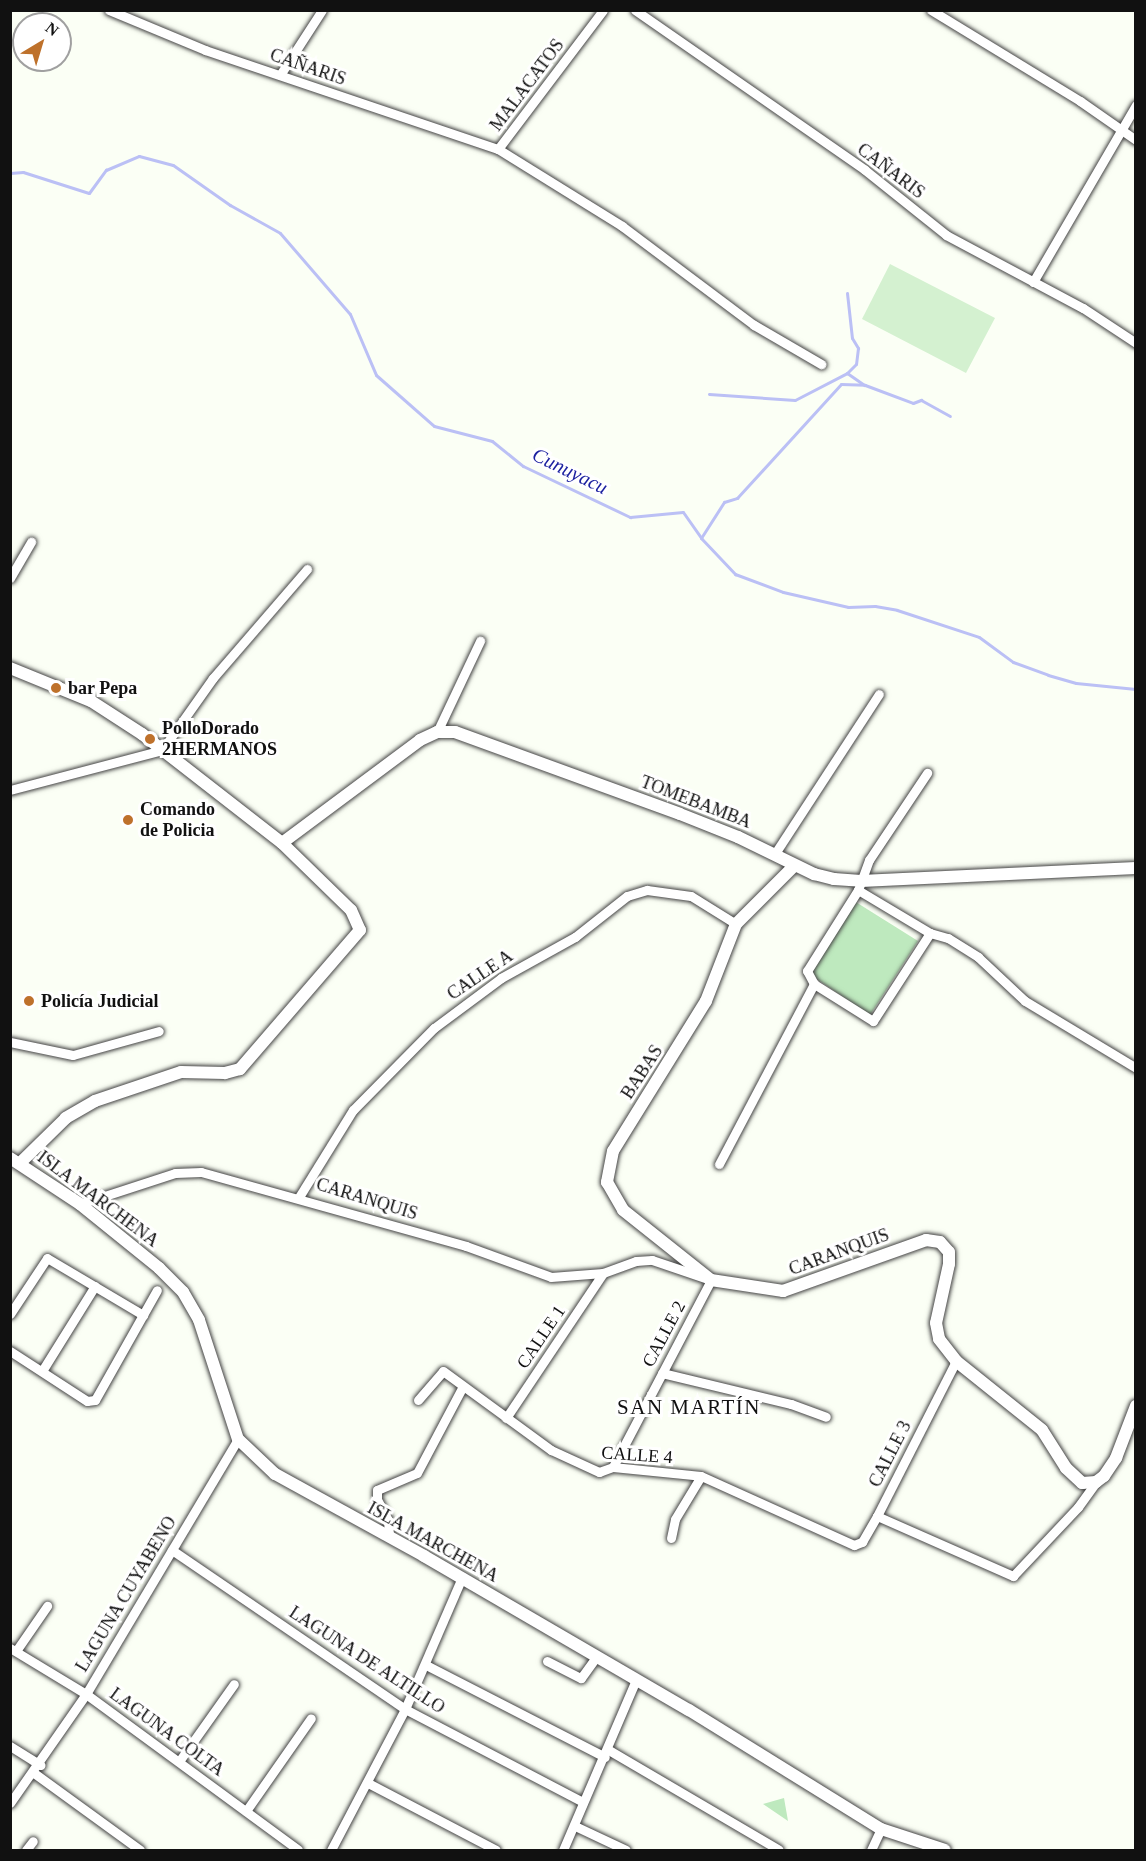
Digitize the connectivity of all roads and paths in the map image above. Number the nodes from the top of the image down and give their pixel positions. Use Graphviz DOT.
graph roads {
  1 [pos="322,10"];
  2 [pos="603,10"];
  3 [pos="635,10"];
  4 [pos="931,10"];
  5 [pos="110,11"];
  6 [pos="280,75"];
  7 [pos="1136,105"];
  8 [pos="1119,130"];
  9 [pos="1136,140"];
  10 [pos="498,149"];
  11 [pos="1033,282"];
  12 [pos="1136,343"];
  13 [pos="821,364"];
  14 [pos="31,542"];
  15 [pos="307,569"];
  16 [pos="10,578"];
  17 [pos="480,641"];
  18 [pos="10,668"];
  19 [pos="879,694"];
  20 [pos="437,732"];
  21 [pos="162,750"];
  22 [pos="927,773"];
  23 [pos="10,790"];
  24 [pos="282,843"];
  25 [pos="774,855"];
  26 [pos="794,866"];
  27 [pos="1136,868"];
  28 [pos="859,886"];
  29 [pos="736,924"];
  30 [pos="930,933"];
  31 [pos="814,984"];
  32 [pos="159,1031"];
  33 [pos="10,1042"];
  34 [pos="1136,1068"];
  35 [pos="15,1160"];
  36 [pos="719,1164"];
  37 [pos="299,1197"];
  38 [pos="80,1204"];
  39 [pos="603,1273"];
  40 [pos="711,1280"];
  41 [pos="95,1286"];
  42 [pos="156,1290"];
  43 [pos="10,1314"];
  44 [pos="143,1315"];
  45 [pos="10,1351"];
  46 [pos="956,1361"];
  47 [pos="42,1371"];
  48 [pos="662,1373"];
  49 [pos="464,1386"];
  50 [pos="418,1400"];
  51 [pos="1136,1406"];
  52 [pos="826,1417"];
  53 [pos="506,1418"];
  54 [pos="238,1439"];
  55 [pos="613,1467"];
  56 [pos="701,1476"];
  57 [pos="1096,1482"];
  58 [pos="877,1516"];
  59 [pos="389,1537"];
  60 [pos="671,1538"];
  61 [pos="842,1541"];
  62 [pos="172,1550"];
  63 [pos="462,1577"];
  64 [pos="46,1606"];
  65 [pos="13,1650"];
  66 [pos="596,1656"];
  67 [pos="548,1661"];
  68 [pos="426,1665"];
  69 [pos="636,1680"];
  70 [pos="234,1684"];
  71 [pos="86,1694"];
  72 [pos="405,1709"];
  73 [pos="311,1718"];
  74 [pos="10,1746"];
  75 [pos="606,1753"];
  76 [pos="180,1761"];
  77 [pos="40,1765"];
  78 [pos="34,1773"];
  79 [pos="368,1784"];
  80 [pos="583,1802"];
  81 [pos="10,1803"];
  82 [pos="246,1811"];
  83 [pos="575,1826"];
  84 [pos="881,1829"];
  85 [pos="762,1840"];
  86 [pos="33,1841"];
  87 [pos="606,1841"];
  88 [pos="26,1851"];
  89 [pos="140,1851"];
  90 [pos="298,1851"];
  91 [pos="331,1851"];
  92 [pos="496,1851"];
  93 [pos="563,1851"];
  94 [pos="601,1851"];
  95 [pos="626,1851"];
  96 [pos="758,1851"];
  97 [pos="779,1851"];
  98 [pos="871,1851"];
  99 [pos="945,1851"];
  1 -- 6 [label="street"];
  2 -- 10 [label="street, MALACATOS"];
  3 -- 11 [label="street, CAÑARIS"];
  4 -- 8 [label="street"];
  5 -- 6 [label="street, CAÑARIS"];
  6 -- 10 [label="street, CAÑARIS"];
  7 -- 8 [label="street"];
  8 -- 9 [label="street"];
  8 -- 11 [label="street"];
  10 -- 13 [label="street, CAÑARIS"];
  11 -- 12 [label="street, CAÑARIS"];
  14 -- 16 [label="street"];
  15 -- 21 [label="street"];
  17 -- 20 [label="street"];
  18 -- 21 [label="street"];
  19 -- 25 [label="street"];
  20 -- 24 [label="street"];
  20 -- 25 [label="street, TOMEBAMBA"];
  21 -- 23 [label="street"];
  21 -- 24 [label="street"];
  22 -- 28 [label="street"];
  24 -- 35 [label="street"];
  25 -- 26 [label="street, TOMEBAMBA"];
  26 -- 28 [label="street, TOMEBAMBA"];
  26 -- 29 [label="street, BABAS"];
  27 -- 28 [label="street, TOMEBAMBA"];
  28 -- 30 [label="street"];
  28 -- 31 [label="street"];
  29 -- 37 [label="street, CALLE A"];
  29 -- 40 [label="street, BABAS"];
  30 -- 31 [label="street"];
  30 -- 34 [label="street"];
  31 -- 36 [label="street"];
  32 -- 33 [label="street"];
  35 -- 38 [label="street, ISLA MARCHENA"];
  37 -- 38 [label="street, CARANQUIS"];
  37 -- 39 [label="street, CARANQUIS"];
  38 -- 54 [label="street, ISLA MARCHENA"];
  39 -- 40 [label="street, CARANQUIS"];
  39 -- 53 [label="street, CALLE 1"];
  40 -- 46 [label="street, CARANQUIS"];
  40 -- 48 [label="street, CALLE 2"];
  41 -- 43 [label="street"];
  41 -- 44 [label="street"];
  41 -- 47 [label="street"];
  42 -- 44 [label="street"];
  44 -- 47 [label="street"];
  45 -- 47 [label="street"];
  46 -- 57 [label="street, CARANQUIS"];
  46 -- 58 [label="street, CALLE 3"];
  48 -- 52 [label="street"];
  48 -- 55 [label="street, CALLE 2"];
  49 -- 50 [label="street, CALLE 4"];
  49 -- 53 [label="street, CALLE 4"];
  49 -- 59 [label="street"];
  51 -- 57 [label="street"];
  53 -- 55 [label="street, CALLE 4"];
  54 -- 59 [label="street, ISLA MARCHENA"];
  54 -- 62 [label="street, LAGUNA CUYABENO"];
  55 -- 56 [label="street, CALLE 4"];
  56 -- 60 [label="street"];
  56 -- 61 [label="street, CALLE 4"];
  57 -- 58 [label="street"];
  58 -- 61 [label="street, CALLE 3"];
  59 -- 63 [label="street, ISLA MARCHENA"];
  62 -- 71 [label="street, LAGUNA CUYABENO"];
  62 -- 72 [label="street, LAGUNA DE ALTILLO"];
  63 -- 66 [label="street, ISLA MARCHENA"];
  63 -- 68 [label="street"];
  64 -- 65 [label="street"];
  65 -- 71 [label="street, LAGUNA COLTA"];
  66 -- 67 [label="street"];
  66 -- 69 [label="street, ISLA MARCHENA"];
  68 -- 72 [label="street"];
  68 -- 75 [label="street"];
  69 -- 75 [label="street"];
  69 -- 84 [label="street, ISLA MARCHENA"];
  70 -- 76 [label="street"];
  71 -- 76 [label="street, LAGUNA COLTA"];
  71 -- 77 [label="street, LAGUNA CUYABENO"];
  72 -- 79 [label="street"];
  72 -- 80 [label="street, LAGUNA DE ALTILLO"];
  73 -- 82 [label="street"];
  74 -- 77 [label="street"];
  75 -- 80 [label="street"];
  75 -- 85 [label="street"];
  76 -- 82 [label="street, LAGUNA COLTA"];
  77 -- 78 [label="street, LAGUNA CUYABENO"];
  78 -- 81 [label="street, LAGUNA CUYABENO"];
  78 -- 89 [label="street"];
  79 -- 91 [label="street"];
  79 -- 92 [label="street"];
  80 -- 83 [label="street"];
  82 -- 90 [label="street, LAGUNA COLTA"];
  83 -- 87 [label="street"];
  83 -- 93 [label="street"];
  84 -- 98 [label="street"];
  84 -- 99 [label="street, ISLA MARCHENA"];
  85 -- 96 [label="street"];
  85 -- 97 [label="street"];
  86 -- 88 [label="street"];
  87 -- 94 [label="street"];
  87 -- 95 [label="street"];
}
